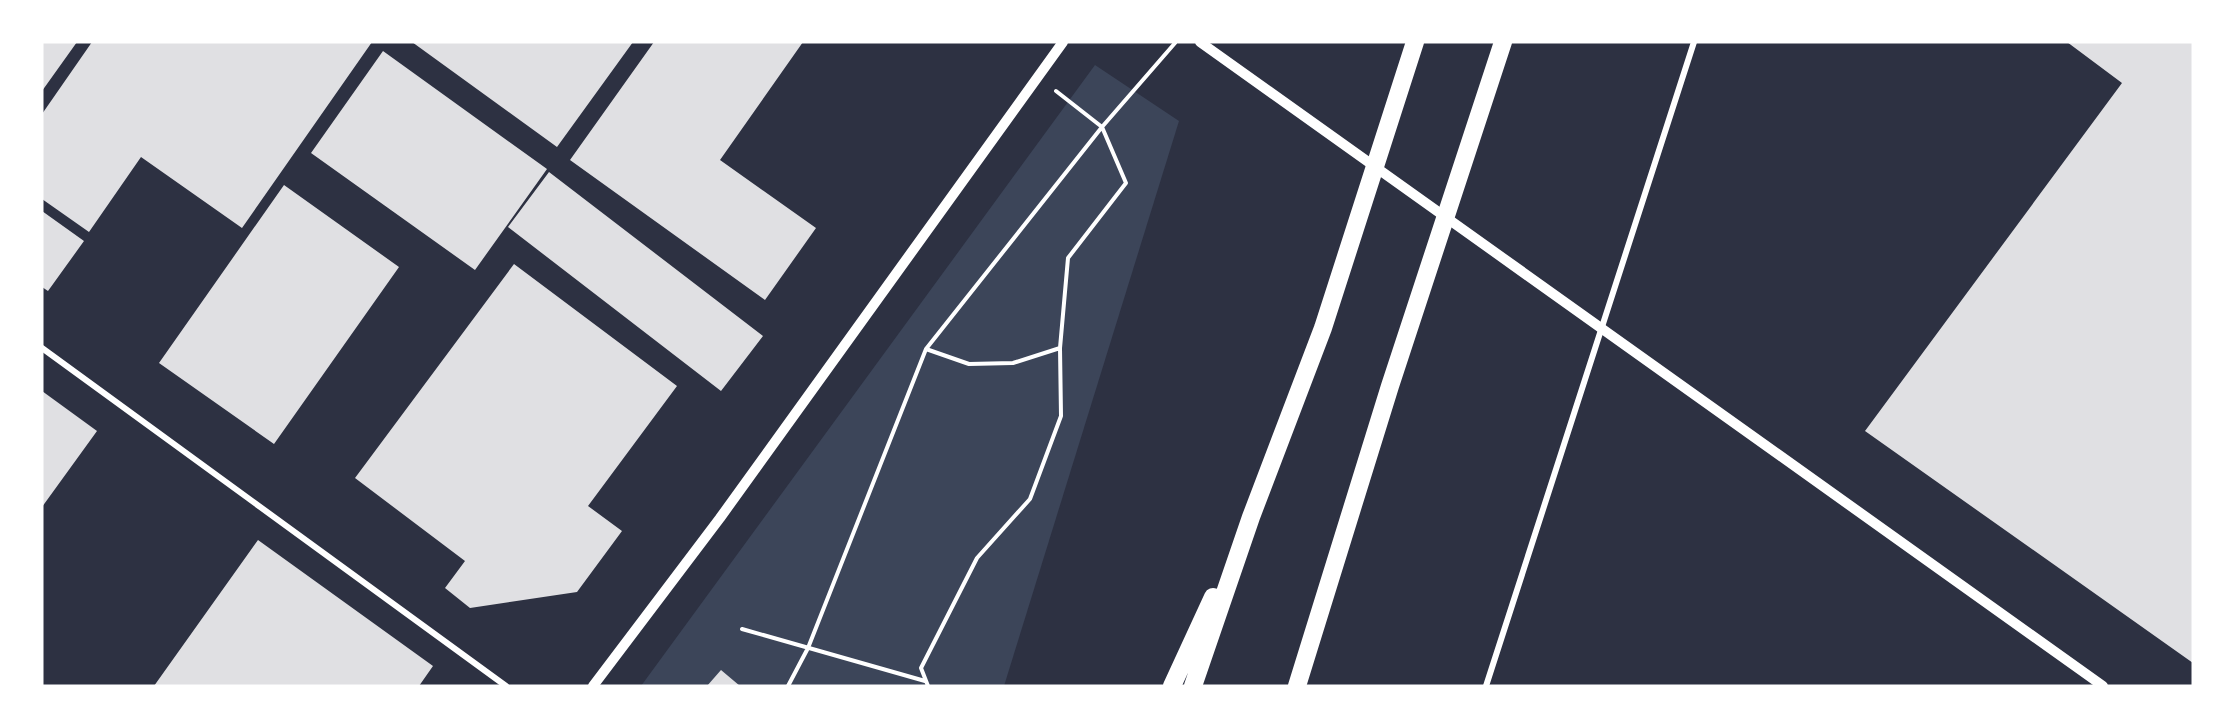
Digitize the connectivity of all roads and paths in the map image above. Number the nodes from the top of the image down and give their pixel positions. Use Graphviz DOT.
graph roads {
  1 [pos="1063,42"];
  2 [pos="1176,42"];
  3 [pos="1200,42"];
  4 [pos="1503,42"];
  5 [pos="1694,42"];
  6 [pos="1412,50"];
  7 [pos="1036,76"];
  8 [pos="1102,127"];
  9 [pos="1601,328"];
  10 [pos="42,348"];
  11 [pos="1060,348"];
  12 [pos="926,349"];
  13 [pos="1251,516"];
  14 [pos="742,629"];
  15 [pos="808,648"];
  16 [pos="927,683"];
  17 [pos="506,686"];
  18 [pos="594,686"];
  19 [pos="788,686"];
  20 [pos="1172,686"];
  21 [pos="1192,686"];
  22 [pos="1297,686"];
  23 [pos="1486,686"];
  24 [pos="2103,686"];
  1 -- 7 [label="street"];
  2 -- 8 [label="path"];
  3 -- 9 [label="street"];
  4 -- 22 [label="highway"];
  5 -- 9 [label="street"];
  6 -- 13 [label="highway"];
  7 -- 8 [label="path"];
  7 -- 18 [label="street"];
  8 -- 11 [label="path"];
  8 -- 12 [label="path"];
  9 -- 23 [label="street"];
  9 -- 24 [label="street"];
  10 -- 17 [label="street"];
  11 -- 12 [label="path"];
  11 -- 16 [label="path"];
  12 -- 15 [label="path"];
  13 -- 20 [label="highway"];
  13 -- 21 [label="highway"];
  14 -- 15 [label="path"];
  15 -- 16 [label="path"];
  15 -- 19 [label="path"];
}
